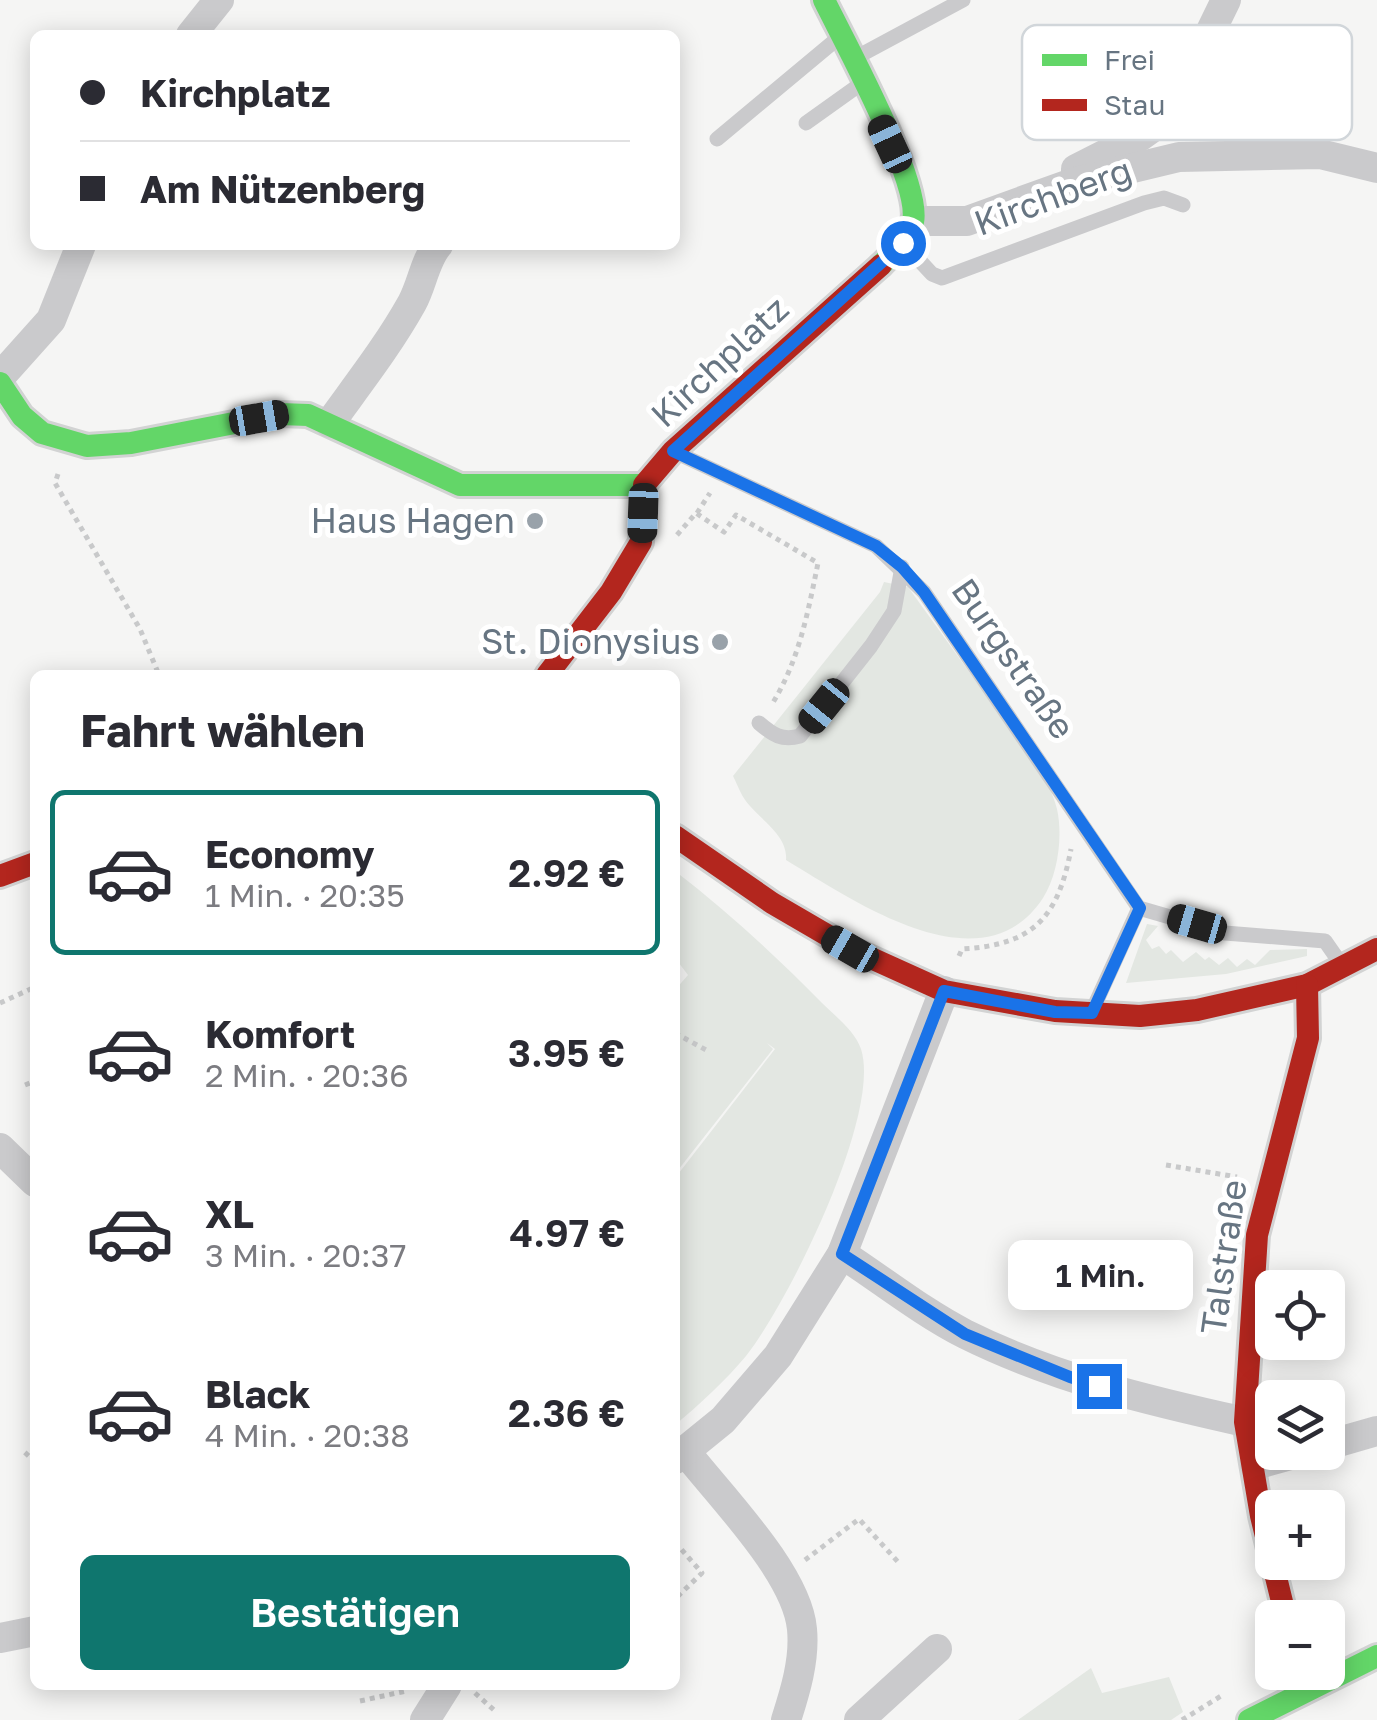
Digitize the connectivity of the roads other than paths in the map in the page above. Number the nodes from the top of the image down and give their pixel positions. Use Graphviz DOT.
graph roads {
  1 [pos="219,0"];
  2 [pos="824,0"];
  3 [pos="963,0"];
  4 [pos="1226,0"];
  5 [pos="1214,25"];
  6 [pos="195,30"];
  7 [pos="840,36"];
  8 [pos="852,60"];
  9 [pos="862,83"];
  10 [pos="806,123"];
  11 [pos="717,139"];
  12 [pos="1133,140"];
  13 [pos="1377,168"];
  14 [pos="1075,182"];
  15 [pos="1183,206"];
  16 [pos="908,232"];
  17 [pos="79,250"];
  18 [pos="433,250"];
  19 [pos="0,380"];
  20 [pos="330,424"];
  21 [pos="673,451"];
  22 [pos="644,484"];
  23 [pos="902,567"];
  24 [pos="551,670"];
  25 [pos="760,723"];
  26 [pos="680,839"];
  27 [pos="30,865"];
  28 [pos="0,876"];
  29 [pos="1140,908"];
  30 [pos="1377,949"];
  31 [pos="1344,968"];
  32 [pos="1307,985"];
  33 [pos="944,991"];
  34 [pos="1092,1013"];
  35 [pos="0,1148"];
  36 [pos="30,1177"];
  37 [pos="842,1254"];
  38 [pos="1246,1422"];
  39 [pos="1377,1432"];
  40 [pos="1345,1440"];
  41 [pos="680,1455"];
  42 [pos="1255,1465"];
  43 [pos="1256,1470"];
  44 [pos="1282,1600"];
  45 [pos="30,1632"];
  46 [pos="0,1638"];
  47 [pos="937,1649"];
  48 [pos="1377,1656"];
  49 [pos="1308,1695"];
  50 [pos="786,1720"];
  51 [pos="859,1720"];
  52 [pos="1249,1720"];
  1 -- 6 [label="street"];
  2 -- 7 [label="street"];
  3 -- 8 [label="lane"];
  4 -- 5 [label="street"];
  7 -- 8 [label="street"];
  7 -- 11 [label="lane"];
  8 -- 9 [label="street"];
  9 -- 10 [label="lane"];
  9 -- 16 [label="street"];
  12 -- 14 [label="street"];
  13 -- 14 [label="street, Kirchberg"];
  14 -- 16 [label="street, Kirchberg"];
  15 -- 16 [label="lane, Kirchberg"];
  16 -- 21 [label="street, Kirchplatz"];
  17 -- 19 [label="street"];
  18 -- 20 [label="street"];
  19 -- 20 [label="street"];
  20 -- 22 [label="street"];
  21 -- 22 [label="street, Kirchplatz"];
  21 -- 23 [label="lane, Burgstraße"];
  22 -- 24 [label="street"];
  23 -- 25 [label="lane"];
  23 -- 29 [label="lane, Burgstraße"];
  26 -- 33 [label="street"];
  27 -- 28 [label="street"];
  29 -- 31 [label="lane"];
  29 -- 34 [label="lane"];
  30 -- 31 [label="street"];
  31 -- 32 [label="street"];
  32 -- 34 [label="street"];
  32 -- 38 [label="street, Talstraße"];
  33 -- 34 [label="street"];
  33 -- 37 [label="street"];
  35 -- 36 [label="street"];
  37 -- 38 [label="street"];
  37 -- 41 [label="street"];
  38 -- 42 [label="street, Talstraße"];
  39 -- 40 [label="street"];
  41 -- 50 [label="street"];
  43 -- 44 [label="street, Talstraße"];
  45 -- 46 [label="street"];
  47 -- 51 [label="street"];
  48 -- 49 [label="street"];
  49 -- 52 [label="street"];
}
